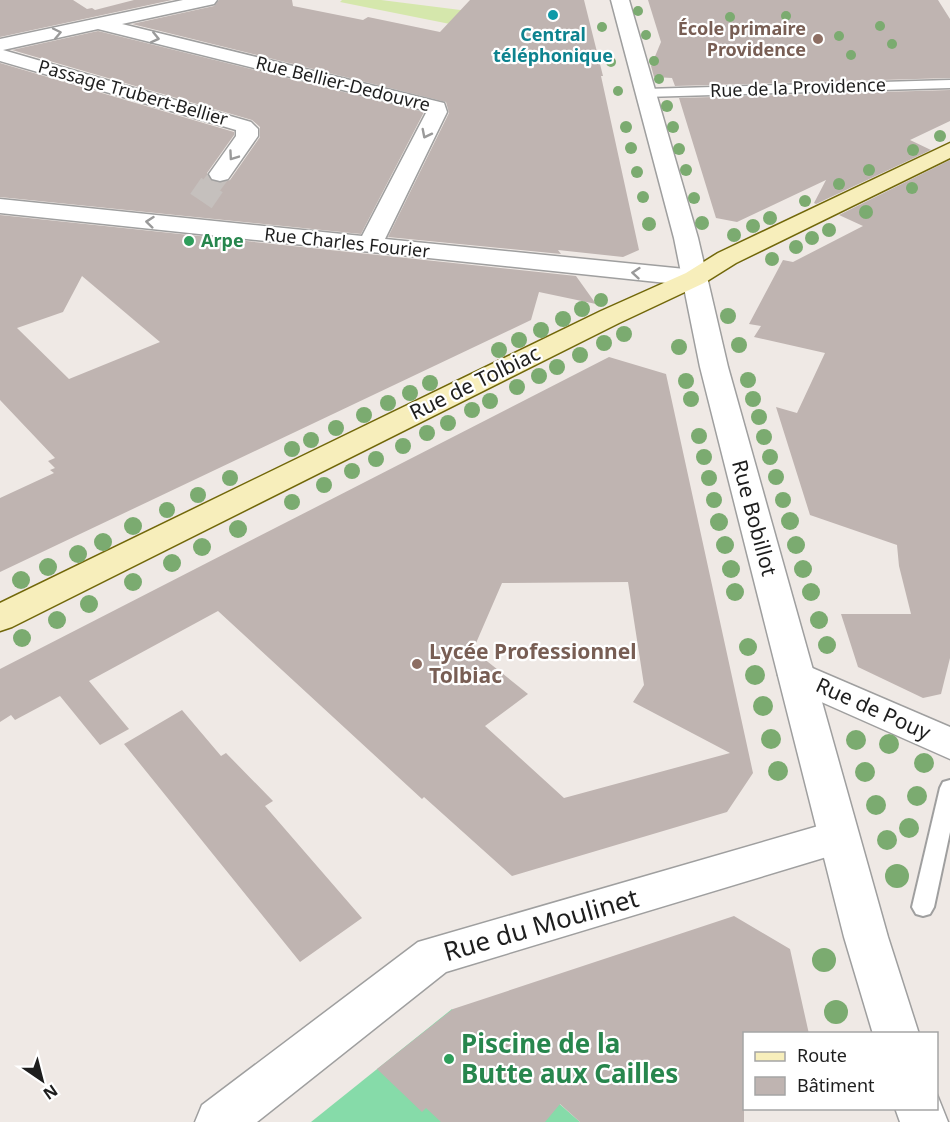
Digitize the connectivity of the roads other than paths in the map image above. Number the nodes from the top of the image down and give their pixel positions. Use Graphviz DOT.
graph roads {
  1 [pos="208,0"];
  2 [pos="620,0"];
  3 [pos="98,24"];
  4 [pos="0,45"];
  5 [pos="0,55"];
  6 [pos="950,84"];
  7 [pos="645,93"];
  8 [pos="950,150"];
  9 [pos="220,174"];
  10 [pos="201,201"];
  11 [pos="0,206"];
  12 [pos="184,225"];
  13 [pos="369,246"];
  14 [pos="694,278"];
  15 [pos="0,618"];
  16 [pos="796,675"];
  17 [pos="950,744"];
  18 [pos="950,788"];
  19 [pos="839,837"];
  20 [pos="923,906"];
  21 [pos="895,1032"];
  22 [pos="219,1122"];
  1 -- 3 [label="street"];
  2 -- 7 [label="street, Rue Bobillot"];
  4 -- 3 [label="street, one-way"];
  3 -- 13 [label="street, Rue Bellier-Dedouvre, one-way"];
  5 -- 9 [label="street, Passage Trubert-Bellier, one-way"];
  6 -- 7 [label="street, Rue de la Providence"];
  7 -- 14 [label="street, Rue Bobillot"];
  8 -- 14 [label="main road, Rue de Tolbiac"];
  10 -- 12 [label="street"];
  12 -- 11 [label="street, Rue Charles Fourier, one-way"];
  12 -- 13 [label="street, Rue Charles Fourier"];
  14 -- 13 [label="street, Rue Charles Fourier, one-way"];
  14 -- 15 [label="main road, Rue de Tolbiac"];
  14 -- 16 [label="street, Rue Bobillot"];
  16 -- 17 [label="street, Rue de Pouy"];
  16 -- 19 [label="street, Rue Bobillot"];
  18 -- 20 [label="lane"];
  19 -- 21 [label="street, Rue Bobillot"];
  19 -- 22 [label="street, Rue du Moulinet"];
}
